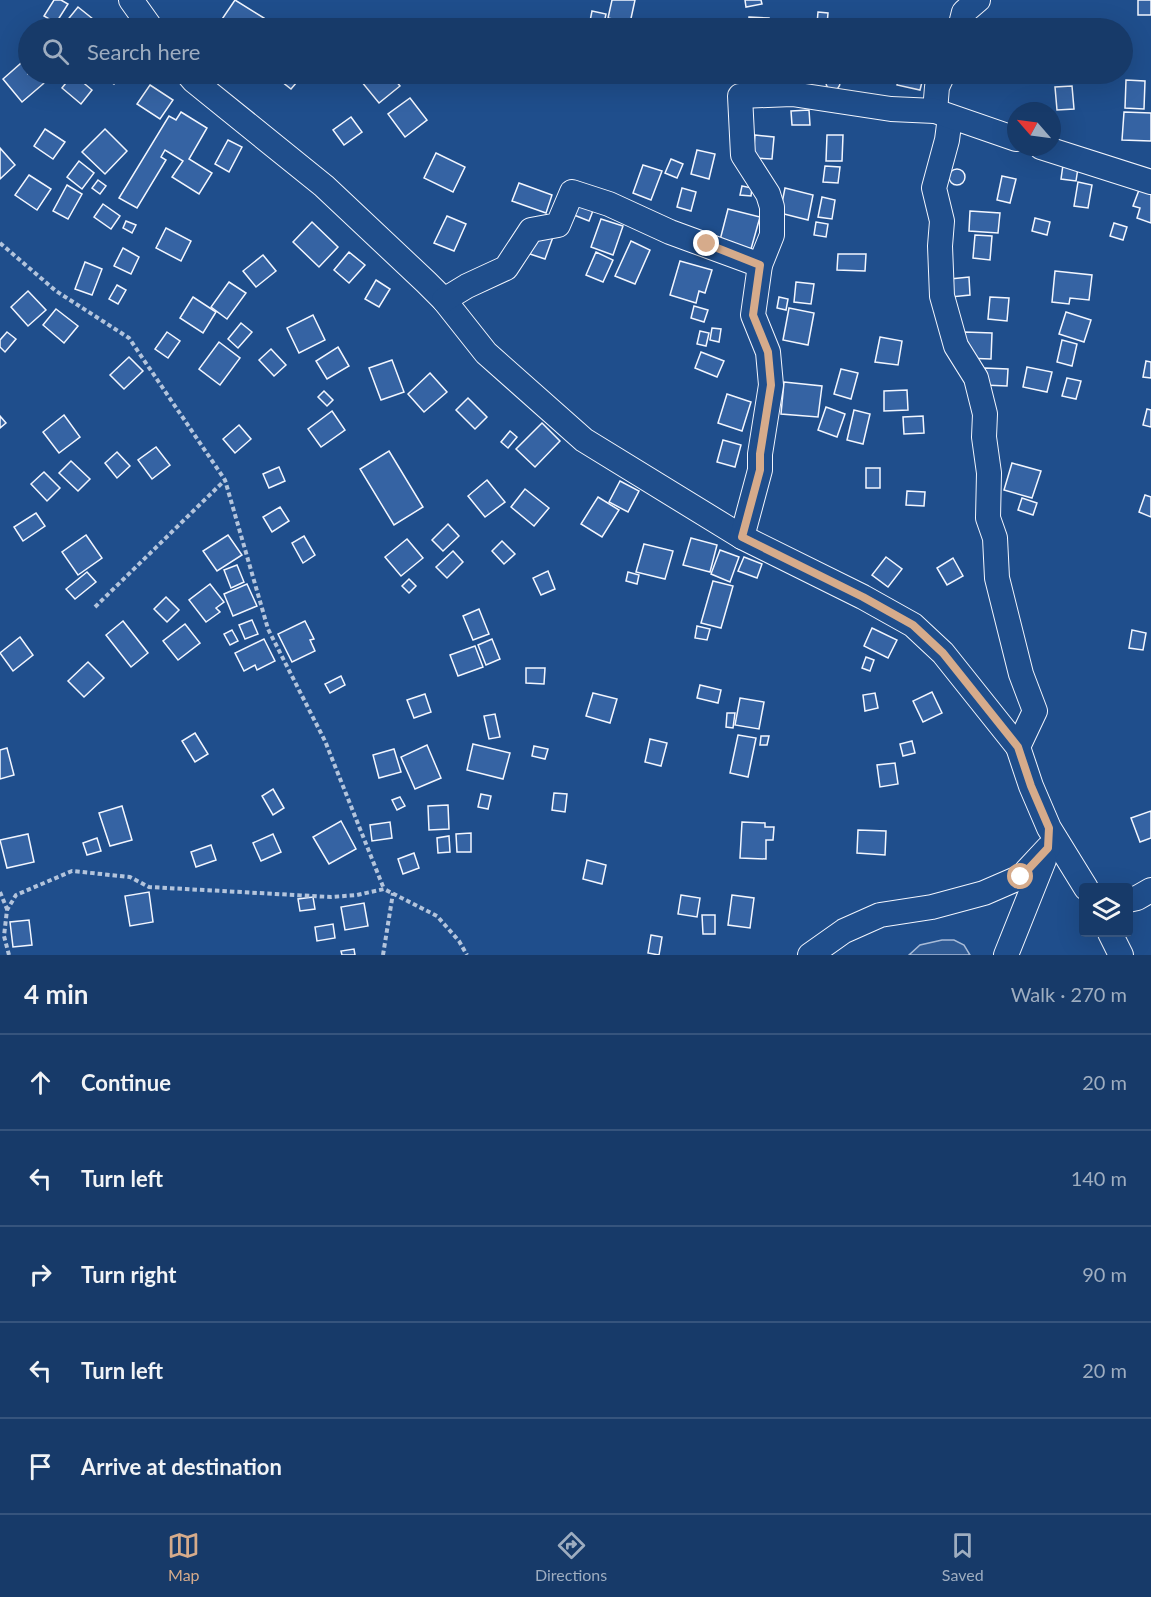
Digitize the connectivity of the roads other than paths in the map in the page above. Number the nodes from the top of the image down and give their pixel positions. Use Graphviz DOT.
graph roads {
  1 [pos="131,0"];
  2 [pos="978,0"];
  3 [pos="144,18"];
  4 [pos="962,18"];
  5 [pos="200,84"];
  6 [pos="938,84"];
  7 [pos="942,114"];
  8 [pos="1007,136"];
  9 [pos="1061,153"];
  10 [pos="1151,182"];
  11 [pos="760,265"];
  12 [pos="444,300"];
  13 [pos="742,537"];
  14 [pos="1018,747"];
  15 [pos="1048,838"];
  16 [pos="1082,883"];
  17 [pos="1151,890"];
  18 [pos="1133,899"];
  19 [pos="1112,937"];
  20 [pos="810,955"];
  21 [pos="1006,955"];
  22 [pos="1121,955"];
  1 -- 3 [label="street"];
  2 -- 4 [label="street"];
  5 -- 12 [label="street"];
  6 -- 7 [label="street"];
  7 -- 8 [label="street"];
  7 -- 11 [label="street"];
  7 -- 14 [label="street"];
  9 -- 10 [label="street"];
  11 -- 12 [label="street"];
  11 -- 13 [label="street"];
  12 -- 13 [label="street"];
  13 -- 14 [label="street"];
  14 -- 15 [label="street"];
  15 -- 16 [label="street"];
  15 -- 20 [label="street"];
  15 -- 21 [label="street"];
  17 -- 18 [label="street"];
  19 -- 22 [label="street"];
}
